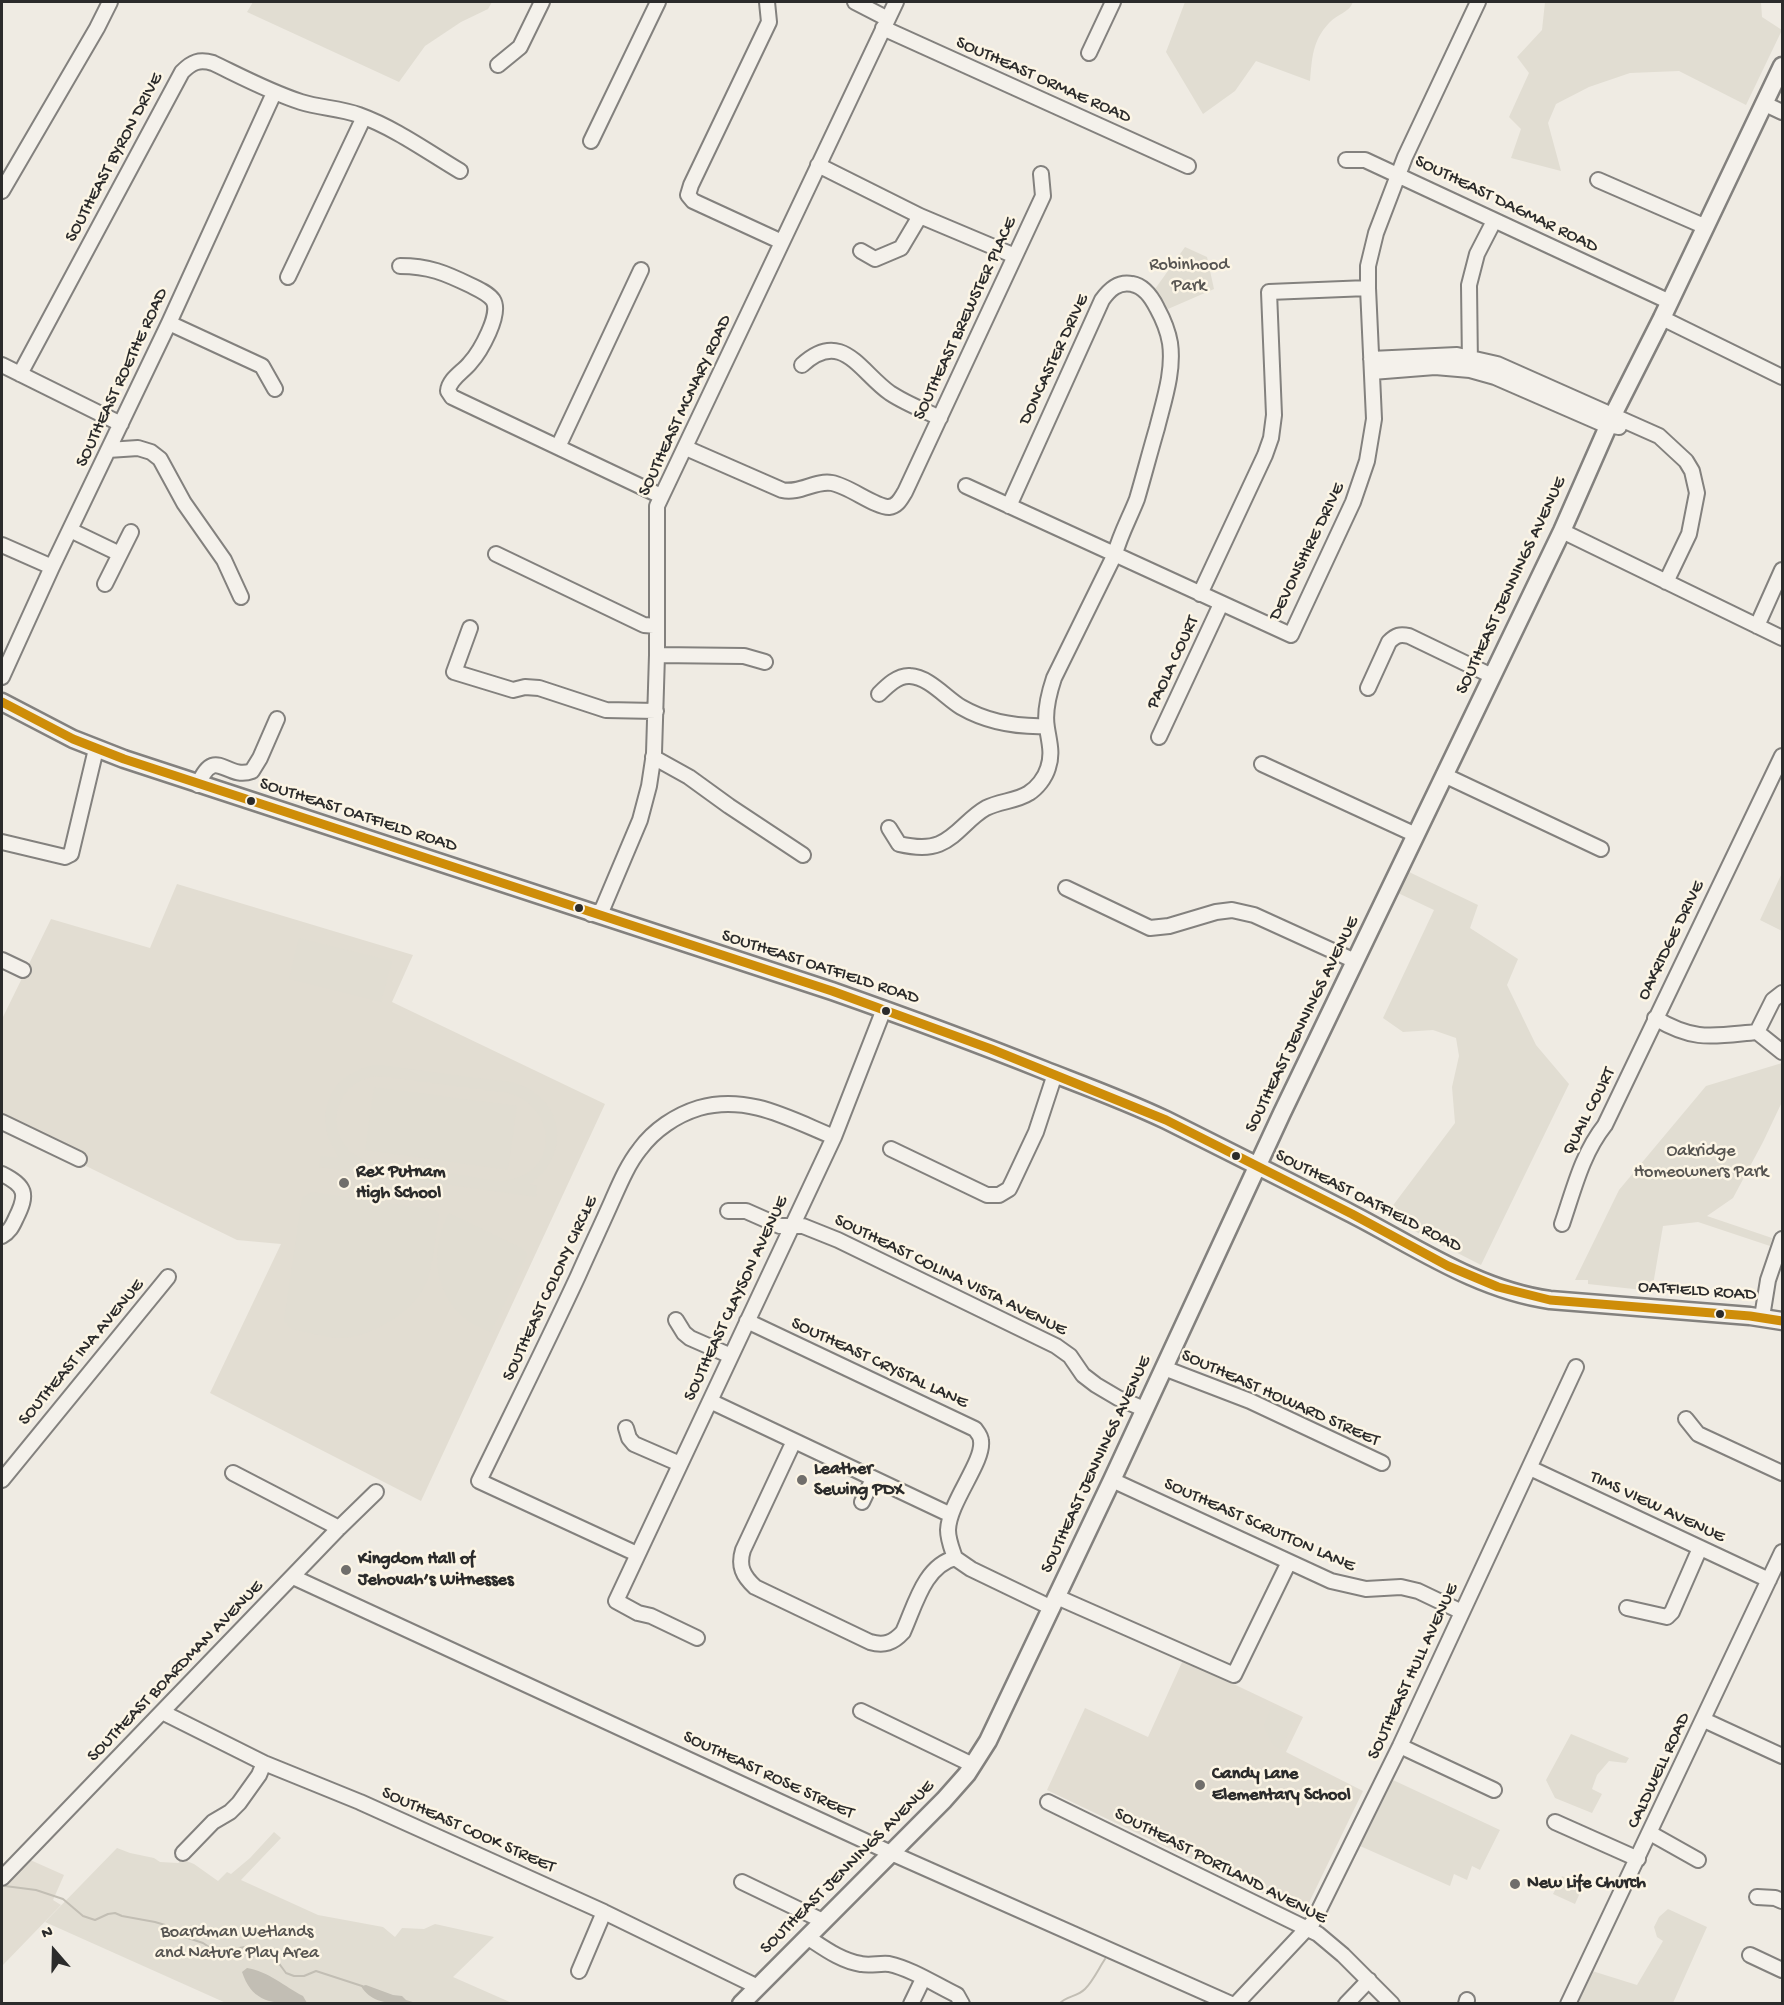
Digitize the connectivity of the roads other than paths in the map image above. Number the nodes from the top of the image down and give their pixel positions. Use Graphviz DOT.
graph roads {
  1 [pos="110,2"];
  2 [pos="542,2"];
  3 [pos="658,2"];
  4 [pos="767,2"];
  5 [pos="855,2"];
  6 [pos="896,2"];
  7 [pos="1113,2"];
  8 [pos="1478,2"];
  9 [pos="885,23"];
  10 [pos="1089,53"];
  11 [pos="498,65"];
  12 [pos="1782,66"];
  13 [pos="274,93"];
  14 [pos="1765,104"];
  15 [pos="1782,112"];
  16 [pos="364,117"];
  17 [pos="591,141"];
  18 [pos="1346,160"];
  19 [pos="818,165"];
  20 [pos="1188,166"];
  21 [pos="460,171"];
  22 [pos="1041,174"];
  23 [pos="1400,176"];
  24 [pos="1598,180"];
  25 [pos="2,191"];
  26 [pos="920,216"];
  27 [pos="1494,221"];
  28 [pos="1706,226"];
  29 [pos="782,242"];
  30 [pos="861,251"];
  31 [pos="1015,256"];
  32 [pos="400,266"];
  33 [pos="641,270"];
  34 [pos="288,277"];
  35 [pos="1368,288"];
  36 [pos="1670,302"];
  37 [pos="1662,318"];
  38 [pos="170,323"];
  39 [pos="1470,363"];
  40 [pos="2,365"];
  41 [pos="802,365"];
  42 [pos="1372,365"];
  43 [pos="20,374"];
  44 [pos="1782,377"];
  45 [pos="275,389"];
  46 [pos="940,418"];
  47 [pos="1611,420"];
  48 [pos="121,424"];
  49 [pos="558,447"];
  50 [pos="686,448"];
  51 [pos="108,450"];
  52 [pos="966,486"];
  53 [pos="661,496"];
  54 [pos="1010,506"];
  55 [pos="70,530"];
  56 [pos="1562,531"];
  57 [pos="131,532"];
  58 [pos="2,545"];
  59 [pos="120,554"];
  60 [pos="496,554"];
  61 [pos="1115,554"];
  62 [pos="52,567"];
  63 [pos="1782,570"];
  64 [pos="1666,582"];
  65 [pos="105,584"];
  66 [pos="1200,594"];
  67 [pos="241,597"];
  68 [pos="1221,604"];
  69 [pos="1757,626"];
  70 [pos="657,627"];
  71 [pos="470,628"];
  72 [pos="1782,638"];
  73 [pos="657,655"];
  74 [pos="765,662"];
  75 [pos="1492,675"];
  76 [pos="2,677"];
  77 [pos="1368,688"];
  78 [pos="879,694"];
  79 [pos="2,702"];
  80 [pos="656,711"];
  81 [pos="277,719"];
  82 [pos="1046,726"];
  83 [pos="1159,737"];
  84 [pos="96,749"];
  85 [pos="1782,756"];
  86 [pos="653,758"];
  87 [pos="1262,764"];
  88 [pos="1444,775"];
  89 [pos="198,785"];
  90 [pos="889,828"];
  91 [pos="1416,835"];
  92 [pos="2,842"];
  93 [pos="1601,849"];
  94 [pos="803,855"];
  95 [pos="1066,888"];
  96 [pos="591,914"];
  97 [pos="2,960"];
  98 [pos="1355,961"];
  99 [pos="23,970"];
  100 [pos="1782,993"];
  101 [pos="884,1009"];
  102 [pos="1655,1018"];
  103 [pos="1756,1032"];
  104 [pos="1782,1052"];
  105 [pos="1055,1074"];
  106 [pos="2,1122"];
  107 [pos="834,1137"];
  108 [pos="891,1149"];
  109 [pos="79,1159"];
  110 [pos="1257,1167"];
  111 [pos="2,1174"];
  112 [pos="728,1212"];
  113 [pos="1562,1224"];
  114 [pos="792,1226"];
  115 [pos="2,1236"];
  116 [pos="1782,1241"];
  117 [pos="168,1277"];
  118 [pos="1608,1305"];
  119 [pos="1762,1317"];
  120 [pos="676,1320"];
  121 [pos="747,1321"];
  122 [pos="1782,1321"];
  123 [pos="731,1356"];
  124 [pos="1576,1367"];
  125 [pos="1164,1368"];
  126 [pos="710,1401"];
  127 [pos="1144,1409"];
  128 [pos="1686,1419"];
  129 [pos="626,1428"];
  130 [pos="794,1442"];
  131 [pos="1382,1463"];
  132 [pos="680,1464"];
  133 [pos="1530,1468"];
  134 [pos="233,1473"];
  135 [pos="1782,1473"];
  136 [pos="873,1479"];
  137 [pos="2,1480"];
  138 [pos="1112,1480"];
  139 [pos="376,1492"];
  140 [pos="862,1503"];
  141 [pos="951,1515"];
  142 [pos="339,1528"];
  143 [pos="1700,1548"];
  144 [pos="1782,1552"];
  145 [pos="637,1554"];
  146 [pos="955,1558"];
  147 [pos="1289,1562"];
  148 [pos="293,1577"];
  149 [pos="1769,1580"];
  150 [pos="1054,1602"];
  151 [pos="1627,1608"];
  152 [pos="1461,1612"];
  153 [pos="697,1638"];
  154 [pos="861,1711"];
  155 [pos="162,1712"];
  156 [pos="1704,1720"];
  157 [pos="1400,1746"];
  158 [pos="1782,1756"];
  159 [pos="264,1763"];
  160 [pos="973,1765"];
  161 [pos="1494,1790"];
  162 [pos="1048,1802"];
  163 [pos="1555,1822"];
  164 [pos="1650,1833"];
  165 [pos="183,1853"];
  166 [pos="891,1853"];
  167 [pos="1638,1859"];
  168 [pos="1698,1860"];
  169 [pos="2,1878"];
  170 [pos="742,1882"];
  171 [pos="1757,1897"];
  172 [pos="1782,1901"];
  173 [pos="604,1912"];
  174 [pos="823,1921"];
  175 [pos="1307,1928"];
  176 [pos="807,1937"];
  177 [pos="1750,1955"];
  178 [pos="1782,1970"];
  179 [pos="579,1971"];
  180 [pos="923,1978"];
  181 [pos="1368,1980"];
  182 [pos="758,1987"];
  183 [pos="741,2004"];
  184 [pos="911,2004"];
  185 [pos="962,2004"];
  186 [pos="1231,2004"];
  187 [pos="1236,2004"];
  188 [pos="1346,2004"];
  189 [pos="1392,2004"];
  190 [pos="1568,2004"];
  1 -- 25 [label="street"];
  2 -- 11 [label="street"];
  3 -- 17 [label="street"];
  4 -- 29 [label="street"];
  5 -- 9 [label="street, SOUTHEAST ORMAE ROAD"];
  6 -- 9 [label="street, SOUTHEAST MCNARY ROAD"];
  7 -- 10 [label="street"];
  8 -- 23 [label="street, SOUTHEAST DAGMAR ROAD"];
  9 -- 19 [label="street, SOUTHEAST MCNARY ROAD"];
  9 -- 20 [label="street, SOUTHEAST ORMAE ROAD"];
  12 -- 14 [label="main road, SOUTHEAST JENNINGS AVENUE"];
  13 -- 16 [label="street, SOUTHEAST BYRON DRIVE"];
  13 -- 38 [label="street, SOUTHEAST ROETHE ROAD"];
  13 -- 43 [label="street, SOUTHEAST BYRON DRIVE"];
  14 -- 15 [label="street"];
  14 -- 28 [label="main road, SOUTHEAST JENNINGS AVENUE"];
  16 -- 21 [label="street, SOUTHEAST BYRON DRIVE"];
  16 -- 34 [label="street"];
  18 -- 23 [label="street"];
  19 -- 26 [label="street"];
  19 -- 29 [label="street, SOUTHEAST MCNARY ROAD"];
  22 -- 31 [label="street, SOUTHEAST BREWSTER PLACE"];
  23 -- 27 [label="street, SOUTHEAST DAGMAR ROAD"];
  23 -- 35 [label="street, DEVONSHIRE DRIVE"];
  24 -- 28 [label="street"];
  26 -- 30 [label="street"];
  26 -- 31 [label="street"];
  27 -- 36 [label="street, SOUTHEAST DAGMAR ROAD"];
  27 -- 39 [label="street"];
  28 -- 36 [label="main road, SOUTHEAST JENNINGS AVENUE"];
  29 -- 50 [label="street, SOUTHEAST MCNARY ROAD"];
  31 -- 46 [label="street, SOUTHEAST BREWSTER PLACE"];
  32 -- 49 [label="street"];
  33 -- 49 [label="street"];
  35 -- 42 [label="street, DEVONSHIRE DRIVE"];
  35 -- 66 [label="street"];
  36 -- 37 [label="main road, SOUTHEAST JENNINGS AVENUE"];
  37 -- 44 [label="street"];
  37 -- 47 [label="main road, SOUTHEAST JENNINGS AVENUE"];
  38 -- 45 [label="street"];
  38 -- 48 [label="street, SOUTHEAST ROETHE ROAD"];
  39 -- 42 [label="street"];
  39 -- 47 [label="street"];
  40 -- 43 [label="street"];
  41 -- 46 [label="street"];
  42 -- 68 [label="street, DEVONSHIRE DRIVE"];
  43 -- 48 [label="street"];
  46 -- 50 [label="street, SOUTHEAST BREWSTER PLACE"];
  47 -- 56 [label="main road, SOUTHEAST JENNINGS AVENUE"];
  47 -- 64 [label="street"];
  48 -- 51 [label="street, SOUTHEAST ROETHE ROAD"];
  49 -- 53 [label="street"];
  50 -- 53 [label="street, SOUTHEAST MCNARY ROAD"];
  51 -- 55 [label="street, SOUTHEAST ROETHE ROAD"];
  51 -- 67 [label="street"];
  52 -- 54 [label="street, DEVONSHIRE DRIVE"];
  53 -- 70 [label="street, SOUTHEAST MCNARY ROAD"];
  54 -- 61 [label="street, DEVONSHIRE DRIVE"];
  54 -- 61 [label="street, DONCASTER DRIVE"];
  55 -- 59 [label="street"];
  55 -- 62 [label="street, SOUTHEAST ROETHE ROAD"];
  56 -- 64 [label="street"];
  56 -- 75 [label="main road, SOUTHEAST JENNINGS AVENUE"];
  57 -- 59 [label="street"];
  58 -- 62 [label="street"];
  59 -- 65 [label="street"];
  60 -- 70 [label="street"];
  61 -- 66 [label="street, DEVONSHIRE DRIVE"];
  61 -- 82 [label="street"];
  62 -- 76 [label="street, SOUTHEAST ROETHE ROAD"];
  63 -- 69 [label="street"];
  64 -- 69 [label="street"];
  66 -- 68 [label="street, DEVONSHIRE DRIVE"];
  68 -- 83 [label="street, PAOLA COURT"];
  69 -- 72 [label="street"];
  70 -- 73 [label="street, SOUTHEAST MCNARY ROAD"];
  71 -- 80 [label="street"];
  73 -- 74 [label="street"];
  73 -- 80 [label="street, SOUTHEAST MCNARY ROAD"];
  75 -- 77 [label="street"];
  75 -- 88 [label="main road, SOUTHEAST JENNINGS AVENUE"];
  78 -- 82 [label="street"];
  79 -- 84 [label="main road, SOUTHEAST OATFIELD ROAD"];
  80 -- 86 [label="street, SOUTHEAST MCNARY ROAD"];
  81 -- 89 [label="street"];
  82 -- 90 [label="street"];
  84 -- 89 [label="main road, SOUTHEAST OATFIELD ROAD"];
  84 -- 92 [label="street"];
  85 -- 102 [label="street, OAKRIDGE DRIVE"];
  86 -- 94 [label="street"];
  86 -- 96 [label="street, SOUTHEAST MCNARY ROAD"];
  87 -- 91 [label="street"];
  88 -- 91 [label="main road, SOUTHEAST JENNINGS AVENUE"];
  88 -- 93 [label="street"];
  89 -- 96 [label="main road, SOUTHEAST OATFIELD ROAD"];
  91 -- 98 [label="main road, SOUTHEAST JENNINGS AVENUE"];
  95 -- 98 [label="street"];
  96 -- 101 [label="main road, SOUTHEAST OATFIELD ROAD"];
  97 -- 99 [label="street"];
  98 -- 110 [label="main road, SOUTHEAST JENNINGS AVENUE"];
  100 -- 103 [label="street"];
  101 -- 105 [label="main road, SOUTHEAST OATFIELD ROAD"];
  101 -- 107 [label="street, SOUTHEAST CLAYSON AVENUE"];
  102 -- 103 [label="street, OAKRIDGE DRIVE"];
  102 -- 113 [label="street, QUAIL COURT"];
  103 -- 104 [label="street"];
  105 -- 108 [label="street"];
  105 -- 110 [label="main road, SOUTHEAST OATFIELD ROAD"];
  106 -- 109 [label="street"];
  107 -- 114 [label="street, SOUTHEAST CLAYSON AVENUE"];
  107 -- 145 [label="street, SOUTHEAST COLONY CIRCLE"];
  110 -- 118 [label="main road, SOUTHEAST OATFIELD ROAD"];
  110 -- 125 [label="main road, SOUTHEAST JENNINGS AVENUE"];
  111 -- 115 [label="street"];
  112 -- 114 [label="street, SOUTHEAST COLINA VISTA AVENUE"];
  114 -- 121 [label="street, SOUTHEAST CLAYSON AVENUE"];
  114 -- 127 [label="street, SOUTHEAST COLINA VISTA AVENUE"];
  116 -- 119 [label="street"];
  117 -- 137 [label="street, SOUTHEAST INA AVENUE"];
  118 -- 119 [label="main road, OATFIELD ROAD"];
  119 -- 122 [label="main road, OATFIELD ROAD"];
  120 -- 123 [label="street"];
  121 -- 123 [label="street, SOUTHEAST CLAYSON AVENUE"];
  121 -- 141 [label="street, SOUTHEAST CRYSTAL LANE"];
  123 -- 126 [label="street, SOUTHEAST CLAYSON AVENUE"];
  124 -- 133 [label="street, SOUTHEAST HULL AVENUE"];
  125 -- 127 [label="main road, SOUTHEAST JENNINGS AVENUE"];
  125 -- 131 [label="street, SOUTHEAST HOWARD STREET"];
  126 -- 130 [label="street"];
  126 -- 132 [label="street, SOUTHEAST CLAYSON AVENUE"];
  127 -- 138 [label="main road, SOUTHEAST JENNINGS AVENUE"];
  128 -- 135 [label="street"];
  129 -- 132 [label="street"];
  130 -- 136 [label="street"];
  130 -- 146 [label="street"];
  132 -- 145 [label="street, SOUTHEAST CLAYSON AVENUE"];
  133 -- 143 [label="street, TIMS VIEW AVENUE"];
  133 -- 152 [label="street, SOUTHEAST HULL AVENUE"];
  134 -- 142 [label="street"];
  136 -- 140 [label="street"];
  136 -- 141 [label="street"];
  138 -- 147 [label="street, SOUTHEAST SCRUTTON LANE"];
  138 -- 150 [label="main road, SOUTHEAST JENNINGS AVENUE"];
  139 -- 142 [label="street, SOUTHEAST BOARDMAN AVENUE"];
  141 -- 146 [label="street"];
  142 -- 148 [label="street, SOUTHEAST BOARDMAN AVENUE"];
  143 -- 149 [label="street, TIMS VIEW AVENUE"];
  143 -- 151 [label="street"];
  144 -- 149 [label="street, CALDWELL ROAD"];
  145 -- 153 [label="street, SOUTHEAST CLAYSON AVENUE"];
  146 -- 150 [label="street"];
  147 -- 150 [label="street"];
  147 -- 152 [label="street, SOUTHEAST SCRUTTON LANE"];
  148 -- 155 [label="street, SOUTHEAST BOARDMAN AVENUE"];
  148 -- 166 [label="street, SOUTHEAST ROSE STREET"];
  149 -- 156 [label="street, CALDWELL ROAD"];
  150 -- 160 [label="main road, SOUTHEAST JENNINGS AVENUE"];
  152 -- 157 [label="street, SOUTHEAST HULL AVENUE"];
  154 -- 160 [label="street"];
  155 -- 159 [label="street, SOUTHEAST COOK STREET"];
  155 -- 169 [label="street, SOUTHEAST BOARDMAN AVENUE"];
  156 -- 158 [label="street"];
  156 -- 164 [label="street, CALDWELL ROAD"];
  157 -- 161 [label="street"];
  157 -- 175 [label="street, SOUTHEAST HULL AVENUE"];
  159 -- 165 [label="street"];
  159 -- 173 [label="street, SOUTHEAST COOK STREET"];
  160 -- 166 [label="main road, SOUTHEAST JENNINGS AVENUE"];
  162 -- 175 [label="street, SOUTHEAST PORTLAND AVENUE"];
  163 -- 167 [label="street"];
  164 -- 167 [label="street, CALDWELL ROAD"];
  164 -- 168 [label="street"];
  166 -- 174 [label="main road, SOUTHEAST JENNINGS AVENUE"];
  166 -- 186 [label="street, SOUTHEAST ROSE STREET"];
  167 -- 190 [label="street, CALDWELL ROAD"];
  170 -- 174 [label="street"];
  171 -- 172 [label="street"];
  173 -- 179 [label="street"];
  173 -- 182 [label="street, SOUTHEAST COOK STREET"];
  174 -- 176 [label="main road, SOUTHEAST JENNINGS AVENUE"];
  175 -- 181 [label="street, SOUTHEAST PORTLAND AVENUE"];
  175 -- 187 [label="street, SOUTHEAST HULL AVENUE"];
  176 -- 180 [label="street"];
  176 -- 182 [label="main road, SOUTHEAST JENNINGS AVENUE"];
  177 -- 178 [label="street"];
  180 -- 184 [label="street"];
  180 -- 185 [label="street"];
  181 -- 188 [label="street"];
  181 -- 189 [label="street, SOUTHEAST PORTLAND AVENUE"];
  182 -- 183 [label="main road, SOUTHEAST JENNINGS AVENUE"];
}
